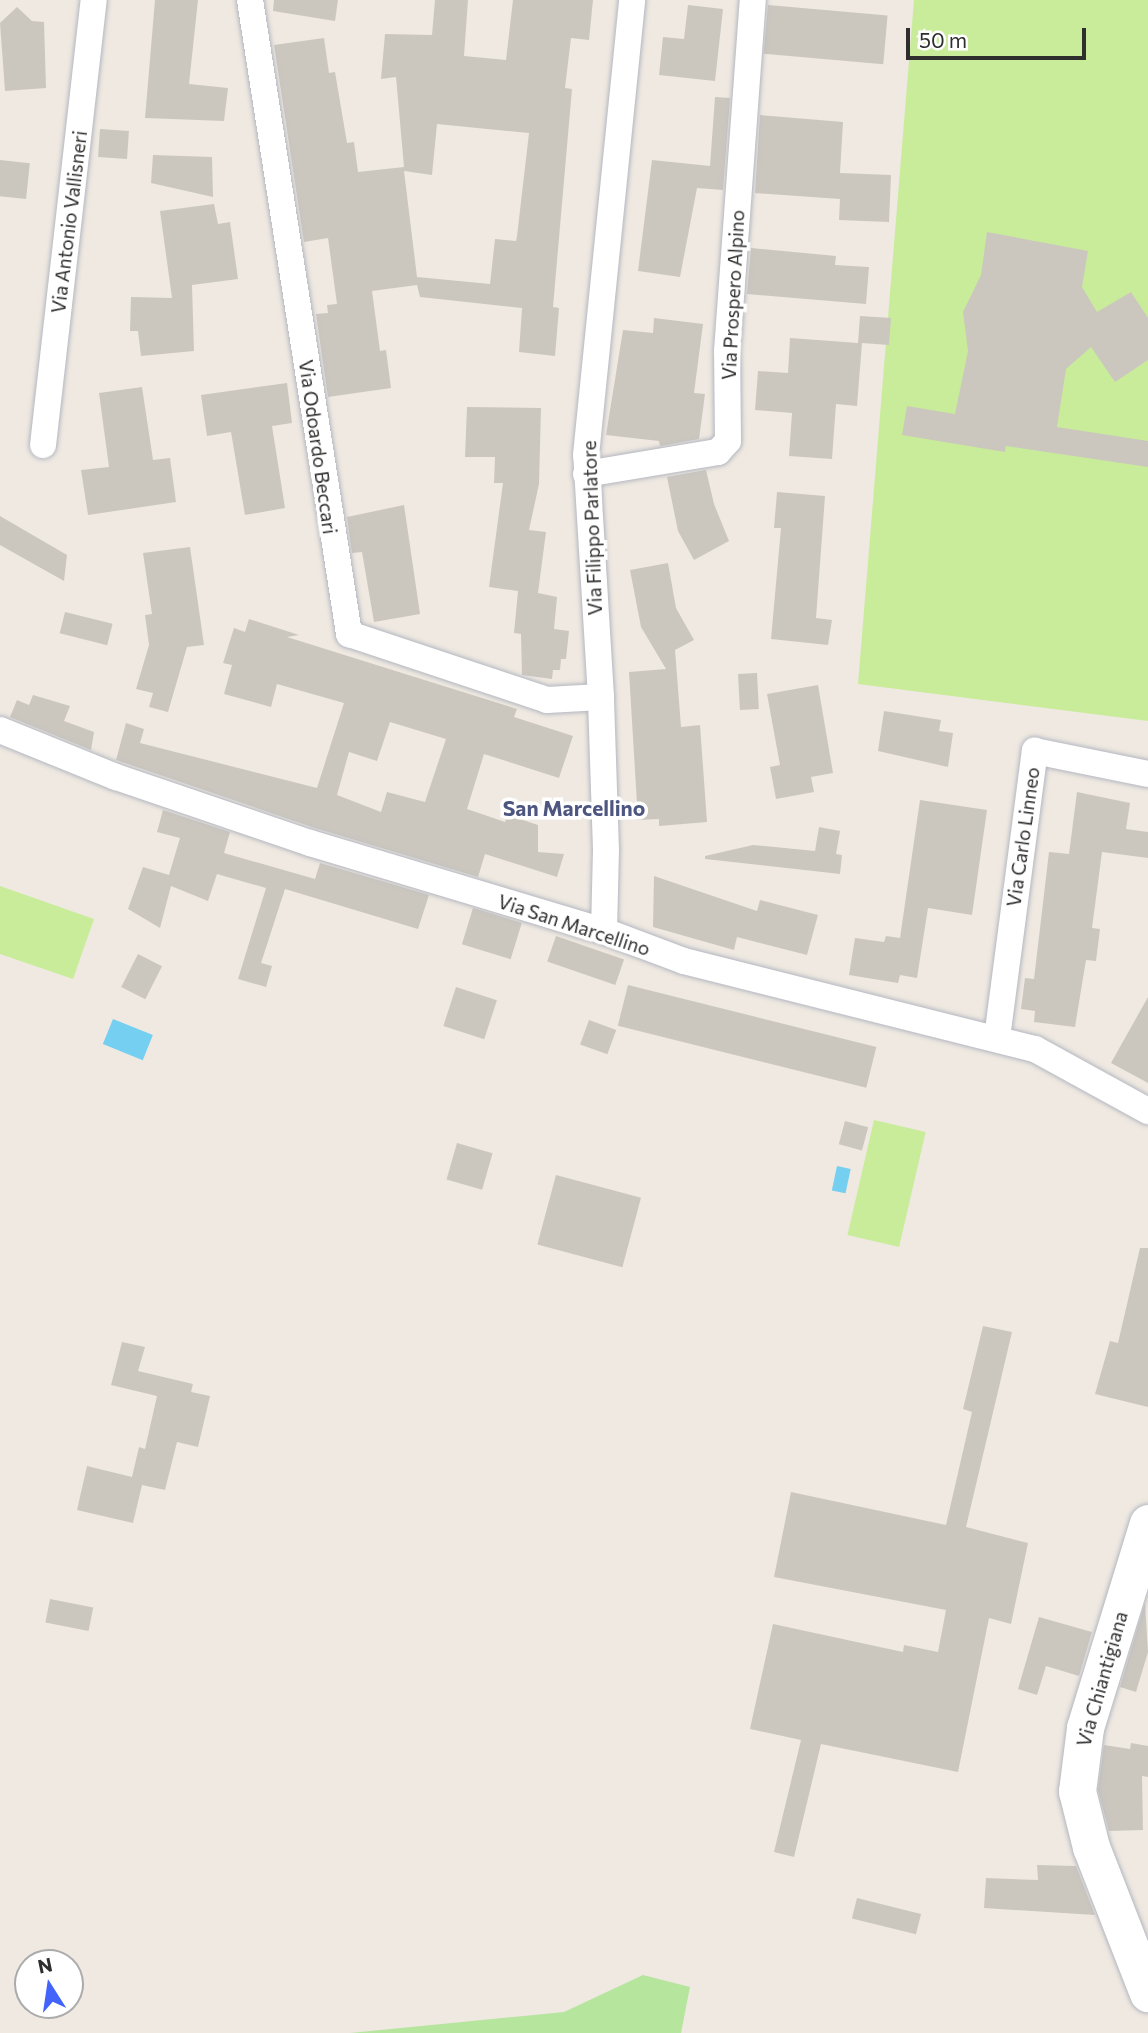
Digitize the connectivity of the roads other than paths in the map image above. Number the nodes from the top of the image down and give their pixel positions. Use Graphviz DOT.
graph roads {
  1 [pos="94,0"];
  2 [pos="250,0"];
  3 [pos="632,0"];
  4 [pos="752,0"];
  5 [pos="43,445"];
  6 [pos="586,474"];
  7 [pos="601,697"];
  8 [pos="0,730"];
  9 [pos="1148,774"];
  10 [pos="604,932"];
  11 [pos="997,1038"];
  12 [pos="1148,1111"];
  13 [pos="1148,1523"];
  14 [pos="1148,1993"];
  1 -- 5 [label="street, Via Antonio Vallisneri"];
  2 -- 7 [label="street, Via Odoardo Beccari"];
  3 -- 6 [label="street, Via Filippo Parlatore"];
  4 -- 6 [label="street, Via Prospero Alpino"];
  6 -- 7 [label="street, Via Filippo Parlatore"];
  7 -- 10 [label="street, Via Filippo Parlatore"];
  8 -- 10 [label="street, Via San Marcellino"];
  9 -- 11 [label="street, Via Carlo Linneo"];
  10 -- 11 [label="street, Via San Marcellino"];
  11 -- 12 [label="street, Via San Marcellino"];
  13 -- 14 [label="street, Via Chiantigiana"];
}
